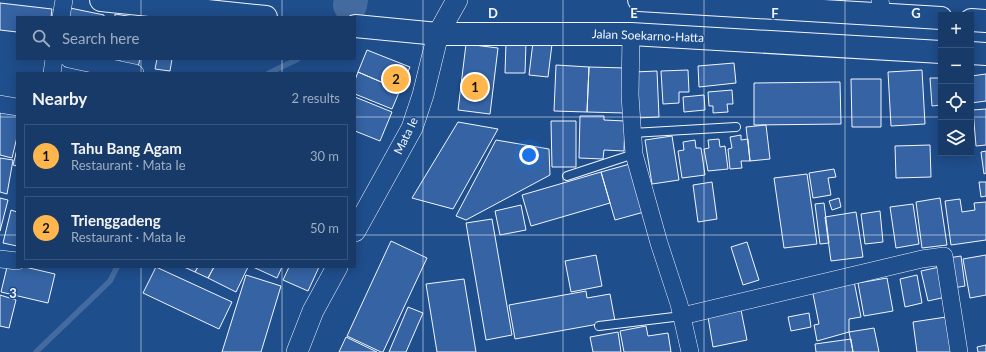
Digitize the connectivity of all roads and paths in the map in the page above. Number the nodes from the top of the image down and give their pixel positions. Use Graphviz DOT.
graph roads {
  1 [pos="64,0"];
  2 [pos="101,0"];
  3 [pos="457,0"];
  4 [pos="639,0"];
  5 [pos="881,7"];
  6 [pos="61,16"];
  7 [pos="256,16"];
  8 [pos="938,17"];
  9 [pos="974,20"];
  10 [pos="986,21"];
  11 [pos="363,27"];
  12 [pos="438,34"];
  13 [pos="632,34"];
  14 [pos="938,52"];
  15 [pos="974,53"];
  16 [pos="986,54"];
  17 [pos="54,60"];
  18 [pos="74,60"];
  19 [pos="52,72"];
  20 [pos="130,72"];
  21 [pos="0,104"];
  22 [pos="16,107"];
  23 [pos="736,127"];
  24 [pos="632,133"];
  25 [pos="634,154"];
  26 [pos="568,176"];
  27 [pos="356,227"];
  28 [pos="0,259"];
  29 [pos="16,261"];
  30 [pos="334,268"];
  31 [pos="682,316"];
  32 [pos="599,326"];
  33 [pos="296,352"];
  34 [pos="690,352"];
  35 [pos="959,352"];
  1 -- 6 [label="street"];
  2 -- 7 [label="highway"];
  3 -- 12 [label="street, Mata Ie"];
  4 -- 5 [label="highway"];
  5 -- 8 [label="highway"];
  9 -- 10 [label="highway"];
  11 -- 12 [label="highway, Jalan Soekarno-Hatta"];
  12 -- 13 [label="highway, Jalan Soekarno-Hatta"];
  12 -- 27 [label="street, Mata Ie"];
  13 -- 14 [label="highway, Jalan Soekarno-Hatta"];
  13 -- 24 [label="street"];
  15 -- 16 [label="highway"];
  17 -- 19 [label="street"];
  18 -- 20 [label="street"];
  21 -- 22 [label="street"];
  23 -- 24 [label="lane"];
  24 -- 25 [label="street"];
  25 -- 26 [label="lane"];
  25 -- 31 [label="street"];
  28 -- 29 [label="street"];
  30 -- 33 [label="street"];
  31 -- 32 [label="lane"];
  31 -- 34 [label="street"];
  31 -- 35 [label="street"];
}
